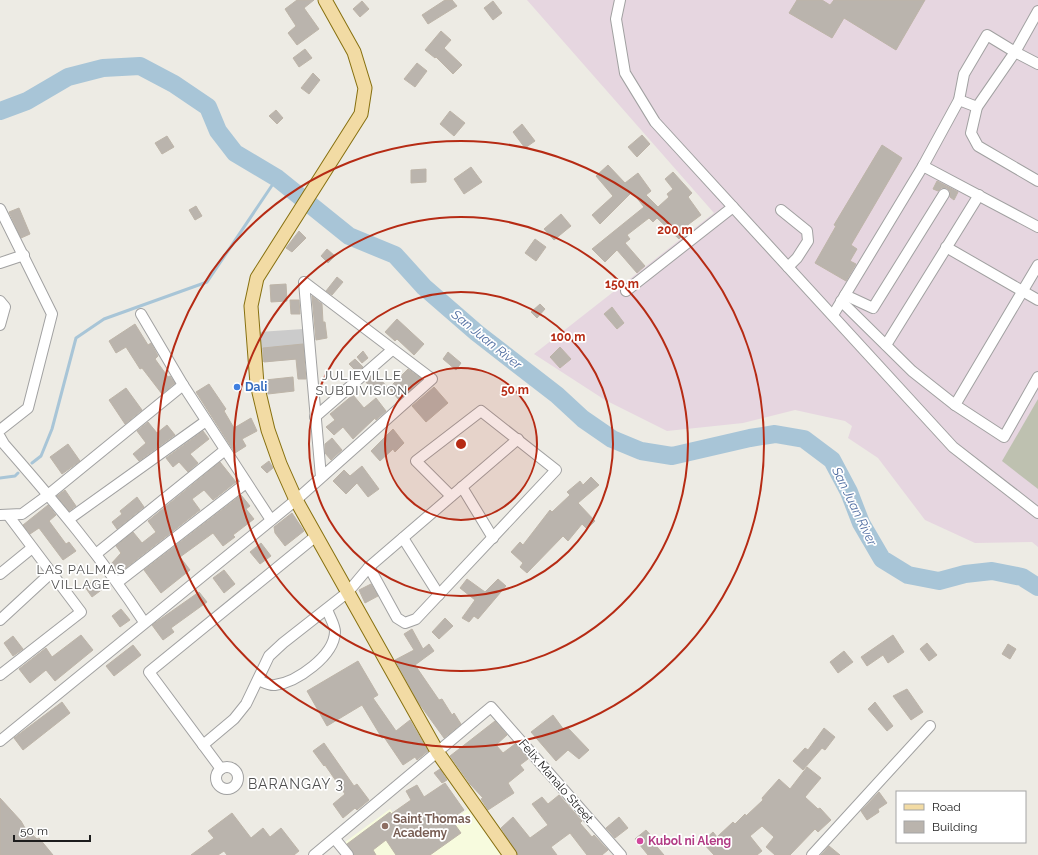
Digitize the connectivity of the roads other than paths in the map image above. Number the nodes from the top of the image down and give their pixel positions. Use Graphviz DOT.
graph roads {
  1 [pos="325,0"];
  2 [pos="620,0"];
  3 [pos="1038,11"];
  4 [pos="1015,52"];
  5 [pos="1038,64"];
  6 [pos="959,100"];
  7 [pos="977,107"];
  8 [pos="923,166"];
  9 [pos="1038,181"];
  10 [pos="944,194"];
  11 [pos="980,195"];
  12 [pos="733,207"];
  13 [pos="0,209"];
  14 [pos="781,210"];
  15 [pos="3,223"];
  16 [pos="1038,227"];
  17 [pos="946,247"];
  18 [pos="24,255"];
  19 [pos="0,263"];
  20 [pos="1038,265"];
  21 [pos="788,266"];
  22 [pos="1023,291"];
  23 [pos="626,292"];
  24 [pos="843,298"];
  25 [pos="1038,300"];
  26 [pos="0,301"];
  27 [pos="141,314"];
  28 [pos="833,315"];
  29 [pos="0,325"];
  30 [pos="886,345"];
  31 [pos="392,350"];
  32 [pos="1038,377"];
  33 [pos="183,385"];
  34 [pos="955,405"];
  35 [pos="315,417"];
  36 [pos="206,421"];
  37 [pos="0,430"];
  38 [pos="0,436"];
  39 [pos="518,439"];
  40 [pos="224,450"];
  41 [pos="322,477"];
  42 [pos="246,483"];
  43 [pos="462,487"];
  44 [pos="48,495"];
  45 [pos="450,496"];
  46 [pos="296,500"];
  47 [pos="1038,513"];
  48 [pos="4,515"];
  49 [pos="69,519"];
  50 [pos="271,520"];
  51 [pos="316,536"];
  52 [pos="402,538"];
  53 [pos="494,538"];
  54 [pos="32,548"];
  55 [pos="96,554"];
  56 [pos="369,567"];
  57 [pos="52,572"];
  58 [pos="0,574"];
  59 [pos="118,582"];
  60 [pos="348,592"];
  61 [pos="439,595"];
  62 [pos="327,609"];
  63 [pos="0,620"];
  64 [pos="144,622"];
  65 [pos="0,675"];
  66 [pos="258,680"];
  67 [pos="930,726"];
  68 [pos="0,741"];
  69 [pos="203,745"];
  70 [pos="438,753"];
  71 [pos="221,769"];
  72 [pos="335,839"];
  73 [pos="314,855"];
  74 [pos="348,855"];
  75 [pos="510,855"];
  76 [pos="621,855"];
  77 [pos="812,855"];
  1 -- 46 [label="main road"];
  2 -- 12 [label="street"];
  3 -- 4 [label="street"];
  4 -- 5 [label="street"];
  4 -- 6 [label="street"];
  4 -- 7 [label="street"];
  6 -- 7 [label="street"];
  6 -- 8 [label="street"];
  7 -- 9 [label="street"];
  8 -- 11 [label="street"];
  8 -- 24 [label="street"];
  10 -- 24 [label="street"];
  11 -- 16 [label="street"];
  11 -- 17 [label="street"];
  12 -- 21 [label="street"];
  12 -- 23 [label="street"];
  13 -- 15 [label="street"];
  14 -- 21 [label="street"];
  15 -- 18 [label="street"];
  17 -- 22 [label="street"];
  17 -- 30 [label="street"];
  18 -- 19 [label="street"];
  18 -- 37 [label="street"];
  20 -- 22 [label="street"];
  21 -- 28 [label="street"];
  22 -- 25 [label="street"];
  22 -- 34 [label="street"];
  24 -- 28 [label="street"];
  24 -- 30 [label="street"];
  26 -- 29 [label="street"];
  27 -- 33 [label="street"];
  28 -- 47 [label="street"];
  30 -- 34 [label="street"];
  31 -- 35 [label="street"];
  31 -- 35 [label="street"];
  31 -- 41 [label="street"];
  32 -- 34 [label="street"];
  33 -- 36 [label="street"];
  33 -- 44 [label="street"];
  35 -- 41 [label="street"];
  36 -- 40 [label="street"];
  36 -- 49 [label="street"];
  38 -- 44 [label="street"];
  39 -- 43 [label="street"];
  39 -- 45 [label="street"];
  39 -- 53 [label="street"];
  40 -- 42 [label="street"];
  40 -- 55 [label="street"];
  41 -- 46 [label="street"];
  42 -- 50 [label="street"];
  42 -- 59 [label="street"];
  43 -- 45 [label="street"];
  43 -- 53 [label="street"];
  44 -- 48 [label="street"];
  44 -- 49 [label="street"];
  45 -- 52 [label="street"];
  46 -- 50 [label="street"];
  46 -- 51 [label="main road"];
  48 -- 54 [label="street"];
  49 -- 55 [label="street"];
  50 -- 64 [label="street"];
  51 -- 60 [label="main road"];
  51 -- 69 [label="street"];
  52 -- 56 [label="street"];
  52 -- 61 [label="street"];
  53 -- 61 [label="street"];
  54 -- 57 [label="street"];
  54 -- 58 [label="street"];
  55 -- 59 [label="street"];
  56 -- 60 [label="street"];
  56 -- 61 [label="street"];
  57 -- 63 [label="street"];
  57 -- 65 [label="street"];
  59 -- 64 [label="street"];
  60 -- 62 [label="street"];
  60 -- 70 [label="main road"];
  62 -- 66 [label="street"];
  62 -- 66 [label="street"];
  64 -- 68 [label="street"];
  66 -- 69 [label="street"];
  67 -- 77 [label="street"];
  69 -- 71 [label="street"];
  70 -- 72 [label="street"];
  70 -- 75 [label="main road"];
  70 -- 76 [label="street, Felix Manalo Street"];
  72 -- 73 [label="street"];
  72 -- 74 [label="street"];
}
